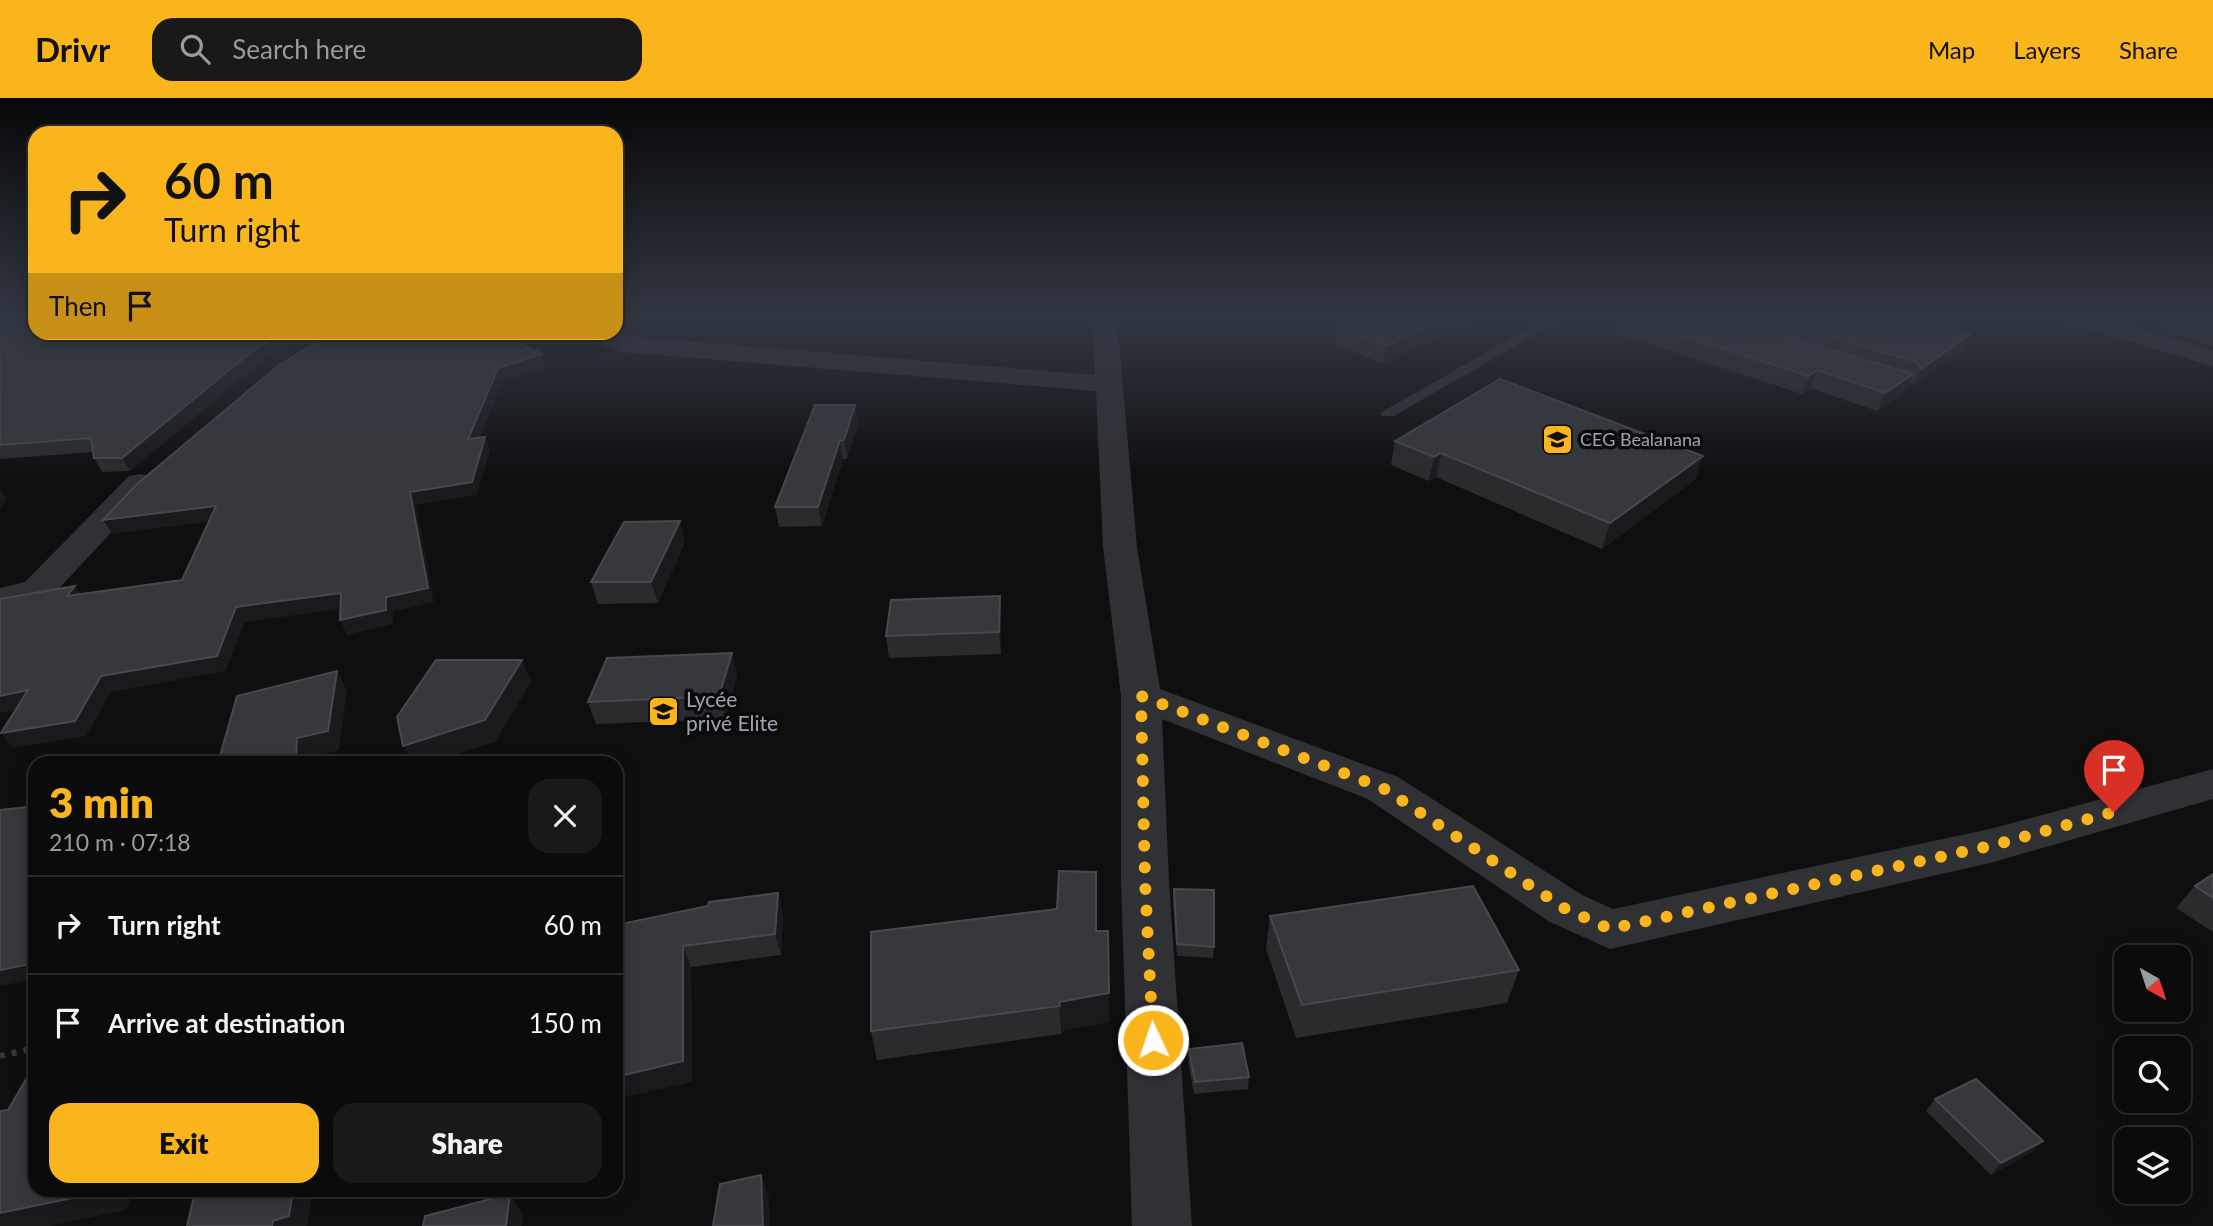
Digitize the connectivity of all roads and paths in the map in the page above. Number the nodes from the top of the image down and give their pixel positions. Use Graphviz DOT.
graph roads {
  1 [pos="959,372"];
  2 [pos="1109,372"];
  3 [pos="1461,372"];
  4 [pos="1110,384"];
  5 [pos="1388,413"];
  6 [pos="162,464"];
  7 [pos="0,598"];
  8 [pos="1141,696"];
  9 [pos="2213,784"];
  10 [pos="28,1050"];
  11 [pos="0,1056"];
  12 [pos="1162,1226"];
  1 -- 4 [label="street"];
  2 -- 4 [label="street"];
  3 -- 5 [label="lane"];
  4 -- 8 [label="street"];
  6 -- 7 [label="street"];
  8 -- 9 [label="street"];
  8 -- 12 [label="street"];
  10 -- 11 [label="path"];
}
